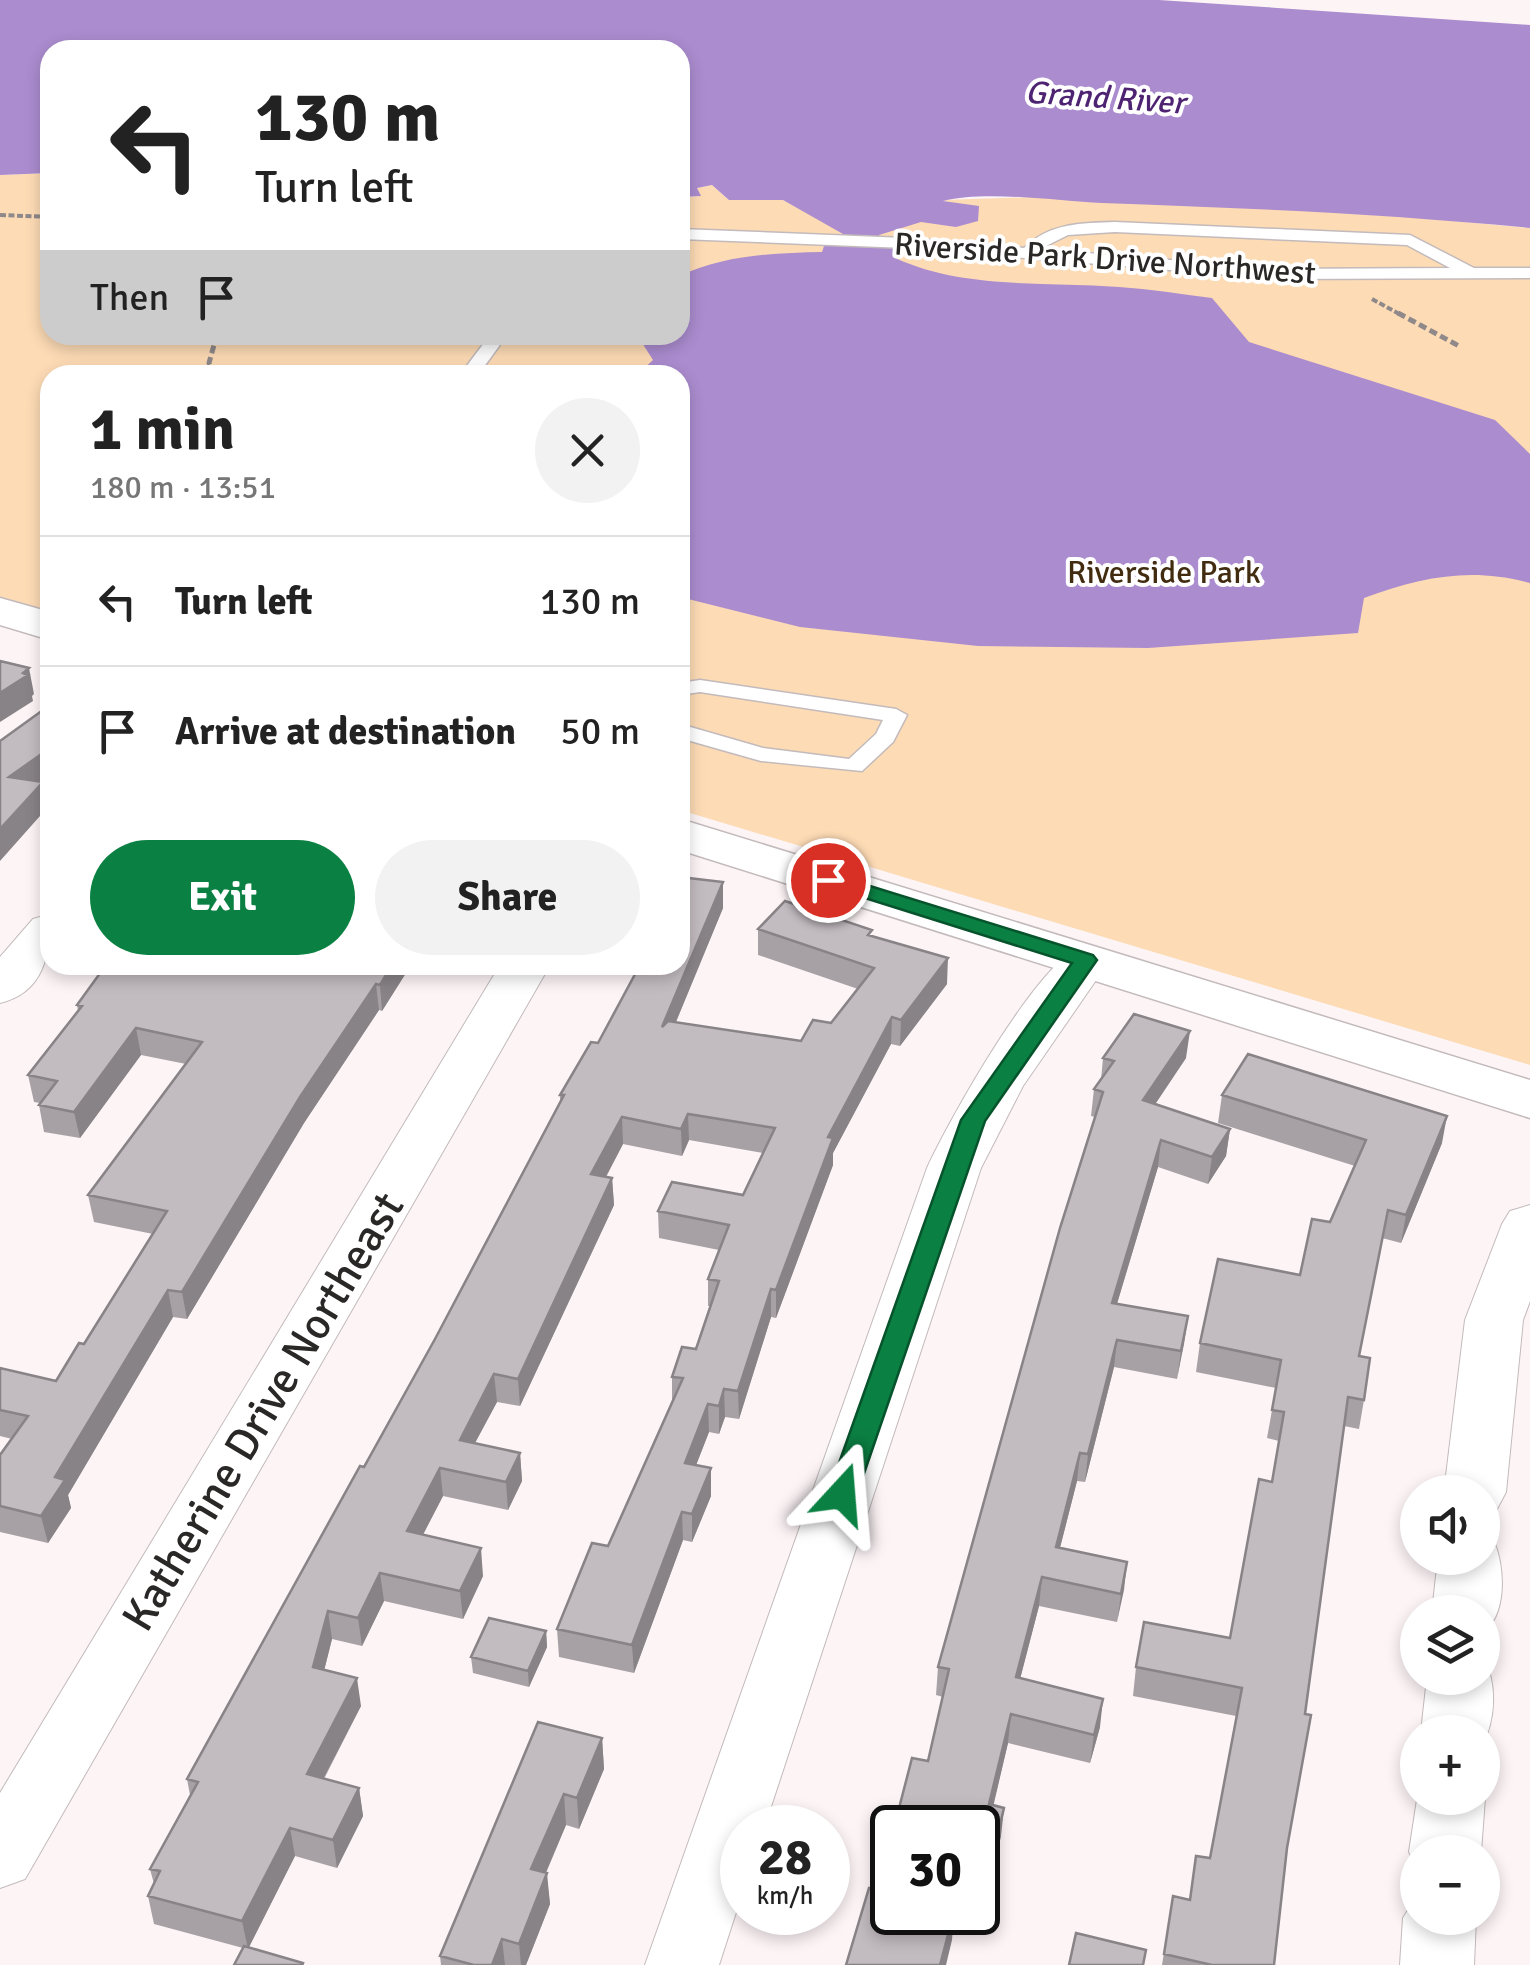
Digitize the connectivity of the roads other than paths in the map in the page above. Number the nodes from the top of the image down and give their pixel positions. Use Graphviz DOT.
graph roads {
  1 [pos="690,234"];
  2 [pos="1026,256"];
  3 [pos="1530,274"];
  4 [pos="1475,275"];
  5 [pos="492,345"];
  6 [pos="477,365"];
  7 [pos="0,610"];
  8 [pos="40,623"];
  9 [pos="690,688"];
  10 [pos="690,734"];
  11 [pos="690,837"];
  12 [pos="27,941"];
  13 [pos="1086,960"];
  14 [pos="520,975"];
  15 [pos="0,988"];
  16 [pos="1530,1098"];
  17 [pos="1530,1224"];
  18 [pos="1477,1475"];
  19 [pos="0,1857"];
  20 [pos="1439,1935"];
  21 [pos="682,1965"];
  22 [pos="1437,1965"];
  1 -- 2 [label="lane, Riverside Park Drive Northwest"];
  2 -- 4 [label="lane, Riverside Park Drive Northwest"];
  2 -- 4 [label="lane"];
  3 -- 4 [label="lane, Riverside Park Drive Northwest"];
  5 -- 6 [label="lane"];
  7 -- 8 [label="main road"];
  9 -- 10 [label="lane"];
  11 -- 13 [label="main road"];
  12 -- 15 [label="street"];
  13 -- 16 [label="main road"];
  13 -- 21 [label="street"];
  14 -- 19 [label="street, Katherine Drive Northeast"];
  17 -- 18 [label="street"];
  20 -- 22 [label="street"];
}
